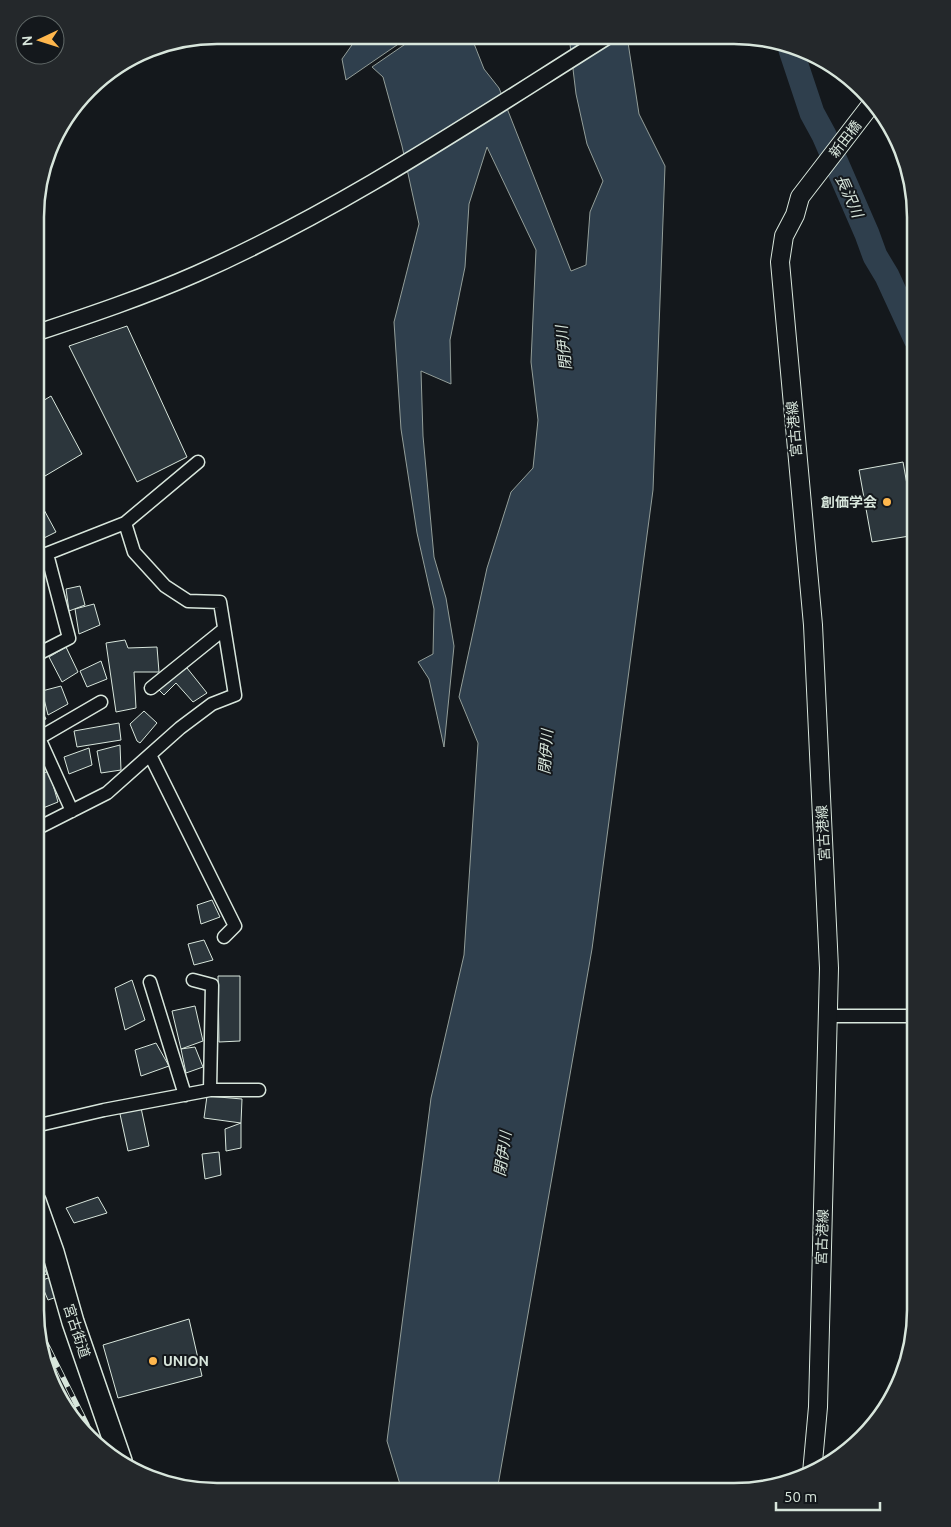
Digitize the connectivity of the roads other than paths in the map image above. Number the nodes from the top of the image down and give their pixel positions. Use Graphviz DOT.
graph roads {
  1 [pos="595,44"];
  2 [pos="869,107"];
  3 [pos="800,197"];
  4 [pos="44,330"];
  5 [pos="198,462"];
  6 [pos="125,523"];
  7 [pos="44,555"];
  8 [pos="44,565"];
  9 [pos="223,630"];
  10 [pos="44,651"];
  11 [pos="151,688"];
  12 [pos="101,702"];
  13 [pos="44,735"];
  14 [pos="44,749"];
  15 [pos="150,755"];
  16 [pos="72,811"];
  17 [pos="44,825"];
  18 [pos="224,938"];
  19 [pos="193,980"];
  20 [pos="150,982"];
  21 [pos="829,1016"];
  22 [pos="907,1016"];
  23 [pos="210,1090"];
  24 [pos="259,1090"];
  25 [pos="186,1095"];
  26 [pos="44,1124"];
  27 [pos="44,1226"];
  28 [pos="117,1452"];
  29 [pos="813,1464"];
  1 -- 4 [label="street"];
  2 -- 3 [label="main road, 新田橋"];
  3 -- 21 [label="main road, 宮古港線"];
  5 -- 6 [label="street"];
  6 -- 7 [label="street"];
  6 -- 9 [label="street"];
  8 -- 10 [label="street"];
  9 -- 11 [label="street"];
  9 -- 15 [label="street"];
  12 -- 13 [label="street"];
  14 -- 16 [label="street"];
  15 -- 16 [label="street"];
  15 -- 18 [label="street"];
  16 -- 17 [label="street"];
  19 -- 23 [label="street"];
  20 -- 25 [label="street"];
  21 -- 22 [label="street"];
  21 -- 29 [label="main road, 宮古港線"];
  23 -- 24 [label="street"];
  23 -- 25 [label="street"];
  25 -- 26 [label="street"];
  27 -- 28 [label="highway, 宮古街道"];
}
